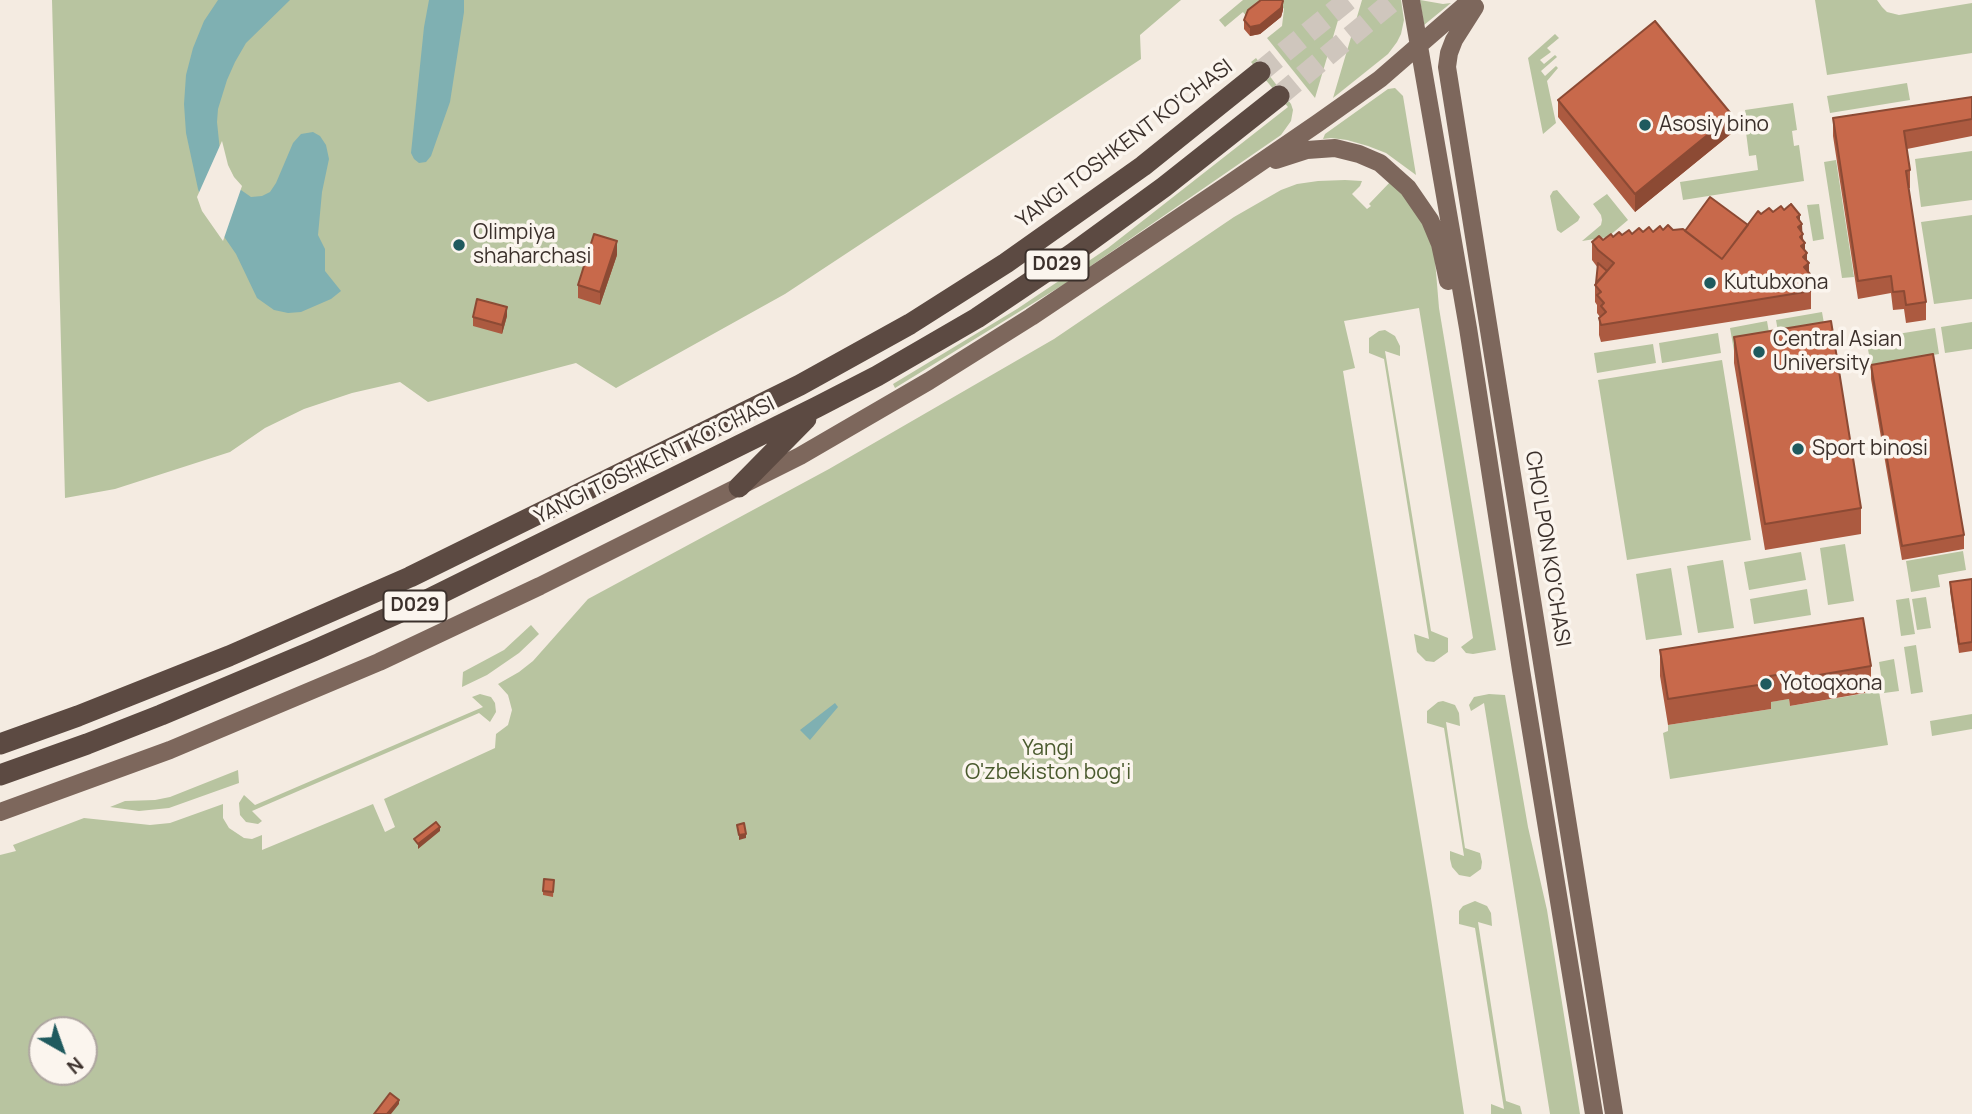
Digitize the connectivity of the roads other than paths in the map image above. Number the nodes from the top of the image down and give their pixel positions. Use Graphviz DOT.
graph roads {
  1 [pos="1411,0"];
  2 [pos="1471,0"];
  3 [pos="1480,0"];
  4 [pos="1419,46"];
  5 [pos="1260,72"];
  6 [pos="1279,96"];
  7 [pos="1229,184"];
  8 [pos="817,407"];
  9 [pos="1481,410"];
  10 [pos="739,487"];
  11 [pos="0,744"];
  12 [pos="0,775"];
  13 [pos="0,812"];
  14 [pos="1594,1114"];
  15 [pos="1614,1114"];
  1 -- 4 [label="main road, CHO'LPON KO'CHASI"];
  2 -- 4 [label="main road"];
  3 -- 15 [label="main road, CHO'LPON KO'CHASI"];
  4 -- 7 [label="main road"];
  4 -- 9 [label="main road, CHO'LPON KO'CHASI"];
  5 -- 11 [label="highway, YANGI TOSHKENT KO‘CHASI / D029"];
  6 -- 8 [label="highway, YANGI TOSHKENT KO‘CHASI / D029"];
  7 -- 9 [label="main road"];
  7 -- 10 [label="main road"];
  8 -- 10 [label="highway"];
  8 -- 12 [label="highway, YANGI TOSHKENT KO‘CHASI / D029"];
  9 -- 14 [label="main road, CHO'LPON KO'CHASI"];
  10 -- 13 [label="main road"];
}
